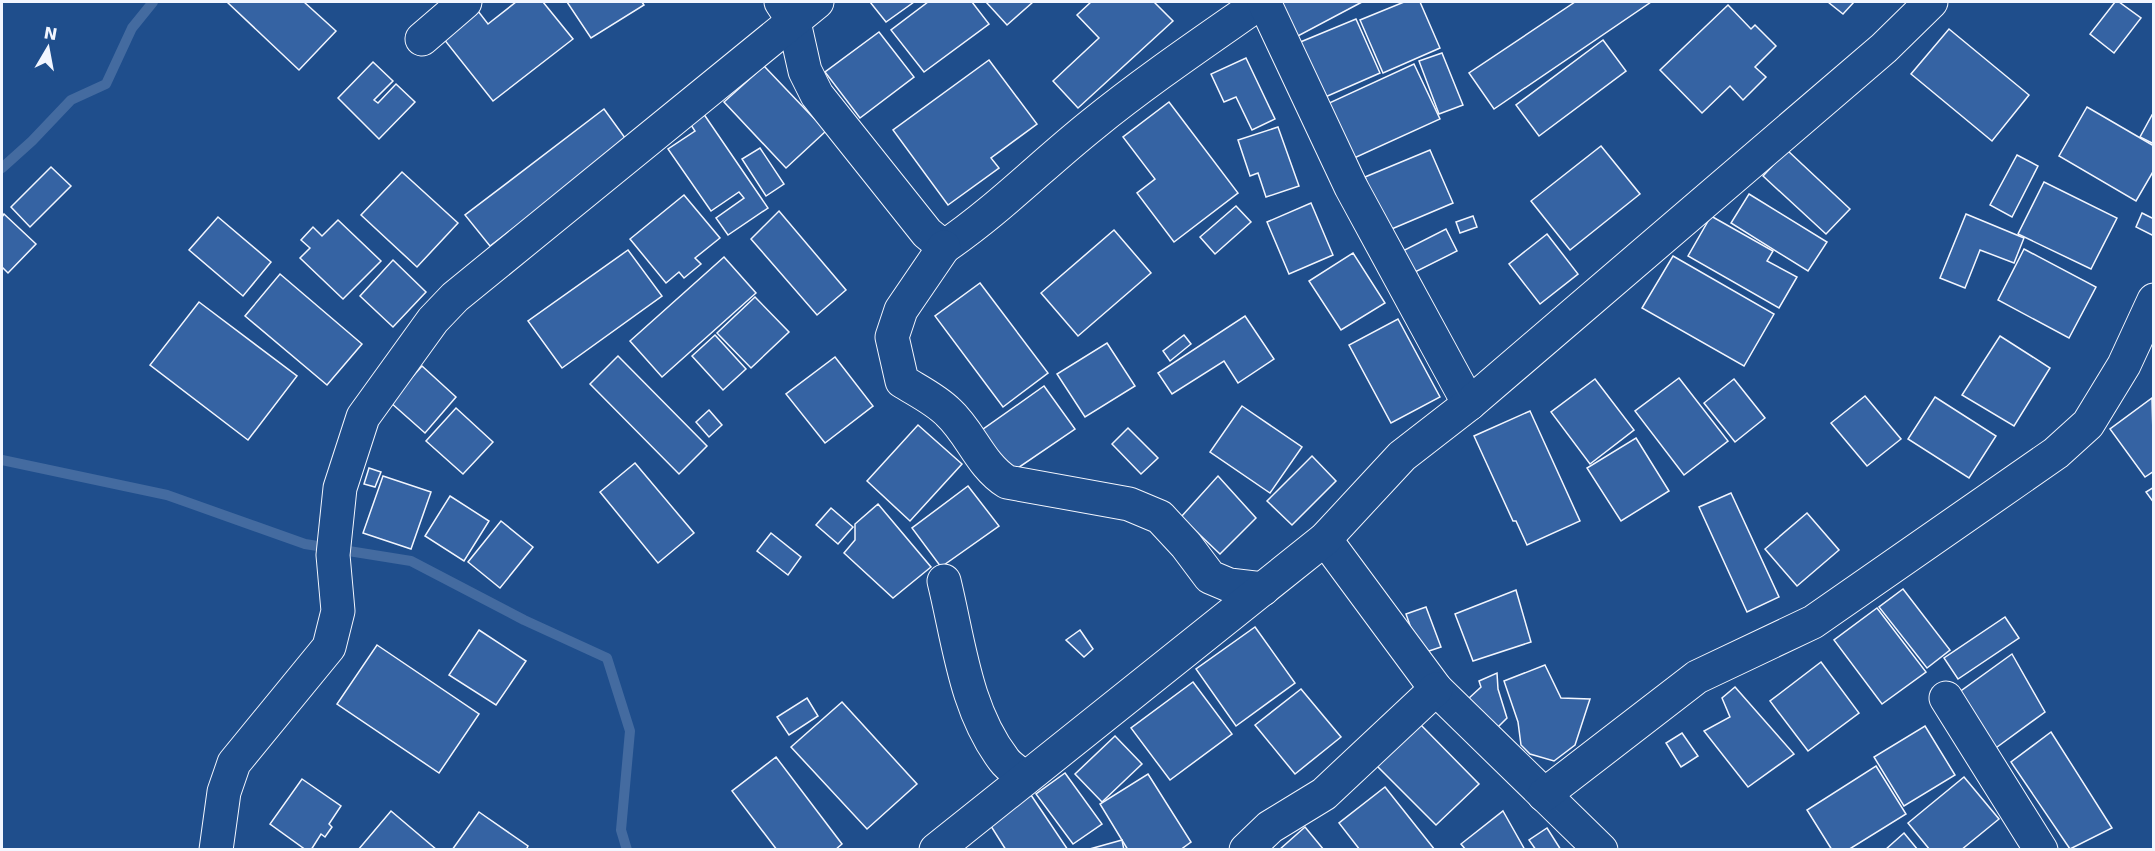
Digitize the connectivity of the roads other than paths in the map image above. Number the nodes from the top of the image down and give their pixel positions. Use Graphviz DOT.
graph roads {
  1 [pos="465,2"];
  2 [pos="1263,2"];
  3 [pos="1931,2"];
  4 [pos="797,8"];
  5 [pos="422,39"];
  6 [pos="944,247"];
  7 [pos="2154,300"];
  8 [pos="1469,404"];
  9 [pos="1325,539"];
  10 [pos="944,581"];
  11 [pos="1263,589"];
  12 [pos="1436,689"];
  13 [pos="1946,698"];
  14 [pos="1025,778"];
  15 [pos="1544,795"];
  16 [pos="216,849"];
  17 [pos="936,849"];
  18 [pos="1246,849"];
  19 [pos="1601,849"];
  20 [pos="2041,849"];
  1 -- 5 [label="street"];
  2 -- 6 [label="street"];
  2 -- 8 [label="street"];
  3 -- 8 [label="street"];
  4 -- 6 [label="street"];
  4 -- 16 [label="street"];
  6 -- 11 [label="street"];
  7 -- 15 [label="street"];
  8 -- 9 [label="street"];
  9 -- 11 [label="street"];
  9 -- 12 [label="street"];
  10 -- 14 [label="street"];
  11 -- 14 [label="street"];
  12 -- 15 [label="street"];
  12 -- 18 [label="street"];
  13 -- 20 [label="street"];
  14 -- 17 [label="street"];
  15 -- 19 [label="street"];
}
